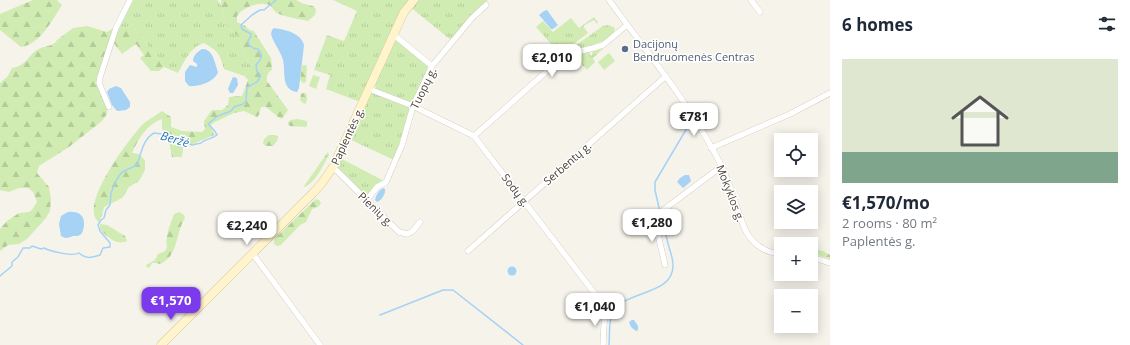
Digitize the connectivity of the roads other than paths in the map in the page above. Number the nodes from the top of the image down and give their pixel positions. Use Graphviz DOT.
graph roads {
  1 [pos="130,0"];
  2 [pos="414,0"];
  3 [pos="609,0"];
  4 [pos="751,0"];
  5 [pos="486,5"];
  6 [pos="760,12"];
  7 [pos="627,25"];
  8 [pos="394,35"];
  9 [pos="432,66"];
  10 [pos="666,76"];
  11 [pos="369,89"];
  12 [pos="830,93"];
  13 [pos="413,106"];
  14 [pos="109,107"];
  15 [pos="474,136"];
  16 [pos="711,148"];
  17 [pos="722,166"];
  18 [pos="333,167"];
  19 [pos="367,200"];
  20 [pos="524,200"];
  21 [pos="648,214"];
  22 [pos="654,216"];
  23 [pos="420,222"];
  24 [pos="468,250"];
  25 [pos="774,252"];
  26 [pos="253,254"];
  27 [pos="818,259"];
  28 [pos="830,262"];
  29 [pos="666,265"];
  30 [pos="161,345"];
  31 [pos="320,345"];
  32 [pos="603,345"];
  1 -- 14 [label="street"];
  2 -- 8 [label="main road, Paplentės g."];
  3 -- 7 [label="street, Mokyklos g."];
  4 -- 6 [label="street"];
  5 -- 9 [label="street, Tuopų g."];
  7 -- 10 [label="street, Mokyklos g."];
  7 -- 15 [label="street"];
  8 -- 9 [label="street"];
  8 -- 11 [label="main road, Paplentės g."];
  9 -- 13 [label="street, Tuopų g."];
  10 -- 16 [label="street, Mokyklos g."];
  10 -- 20 [label="street, Serbentų g."];
  11 -- 13 [label="street, Sodų g."];
  11 -- 18 [label="main road, Paplentės g."];
  12 -- 16 [label="street"];
  13 -- 15 [label="street, Sodų g."];
  13 -- 19 [label="street, Tuopų g."];
  15 -- 20 [label="street, Sodų g."];
  16 -- 17 [label="street, Mokyklos g."];
  17 -- 22 [label="street"];
  17 -- 25 [label="street, Mokyklos g."];
  18 -- 19 [label="street, Pienių g."];
  18 -- 26 [label="main road, Paplentės g."];
  19 -- 23 [label="street, Pienių g."];
  20 -- 24 [label="street, Serbentų g."];
  20 -- 32 [label="street, Sodų g."];
  21 -- 22 [label="street"];
  22 -- 29 [label="street"];
  26 -- 30 [label="main road, Paplentės g."];
  26 -- 31 [label="street"];
  27 -- 28 [label="street"];
}
